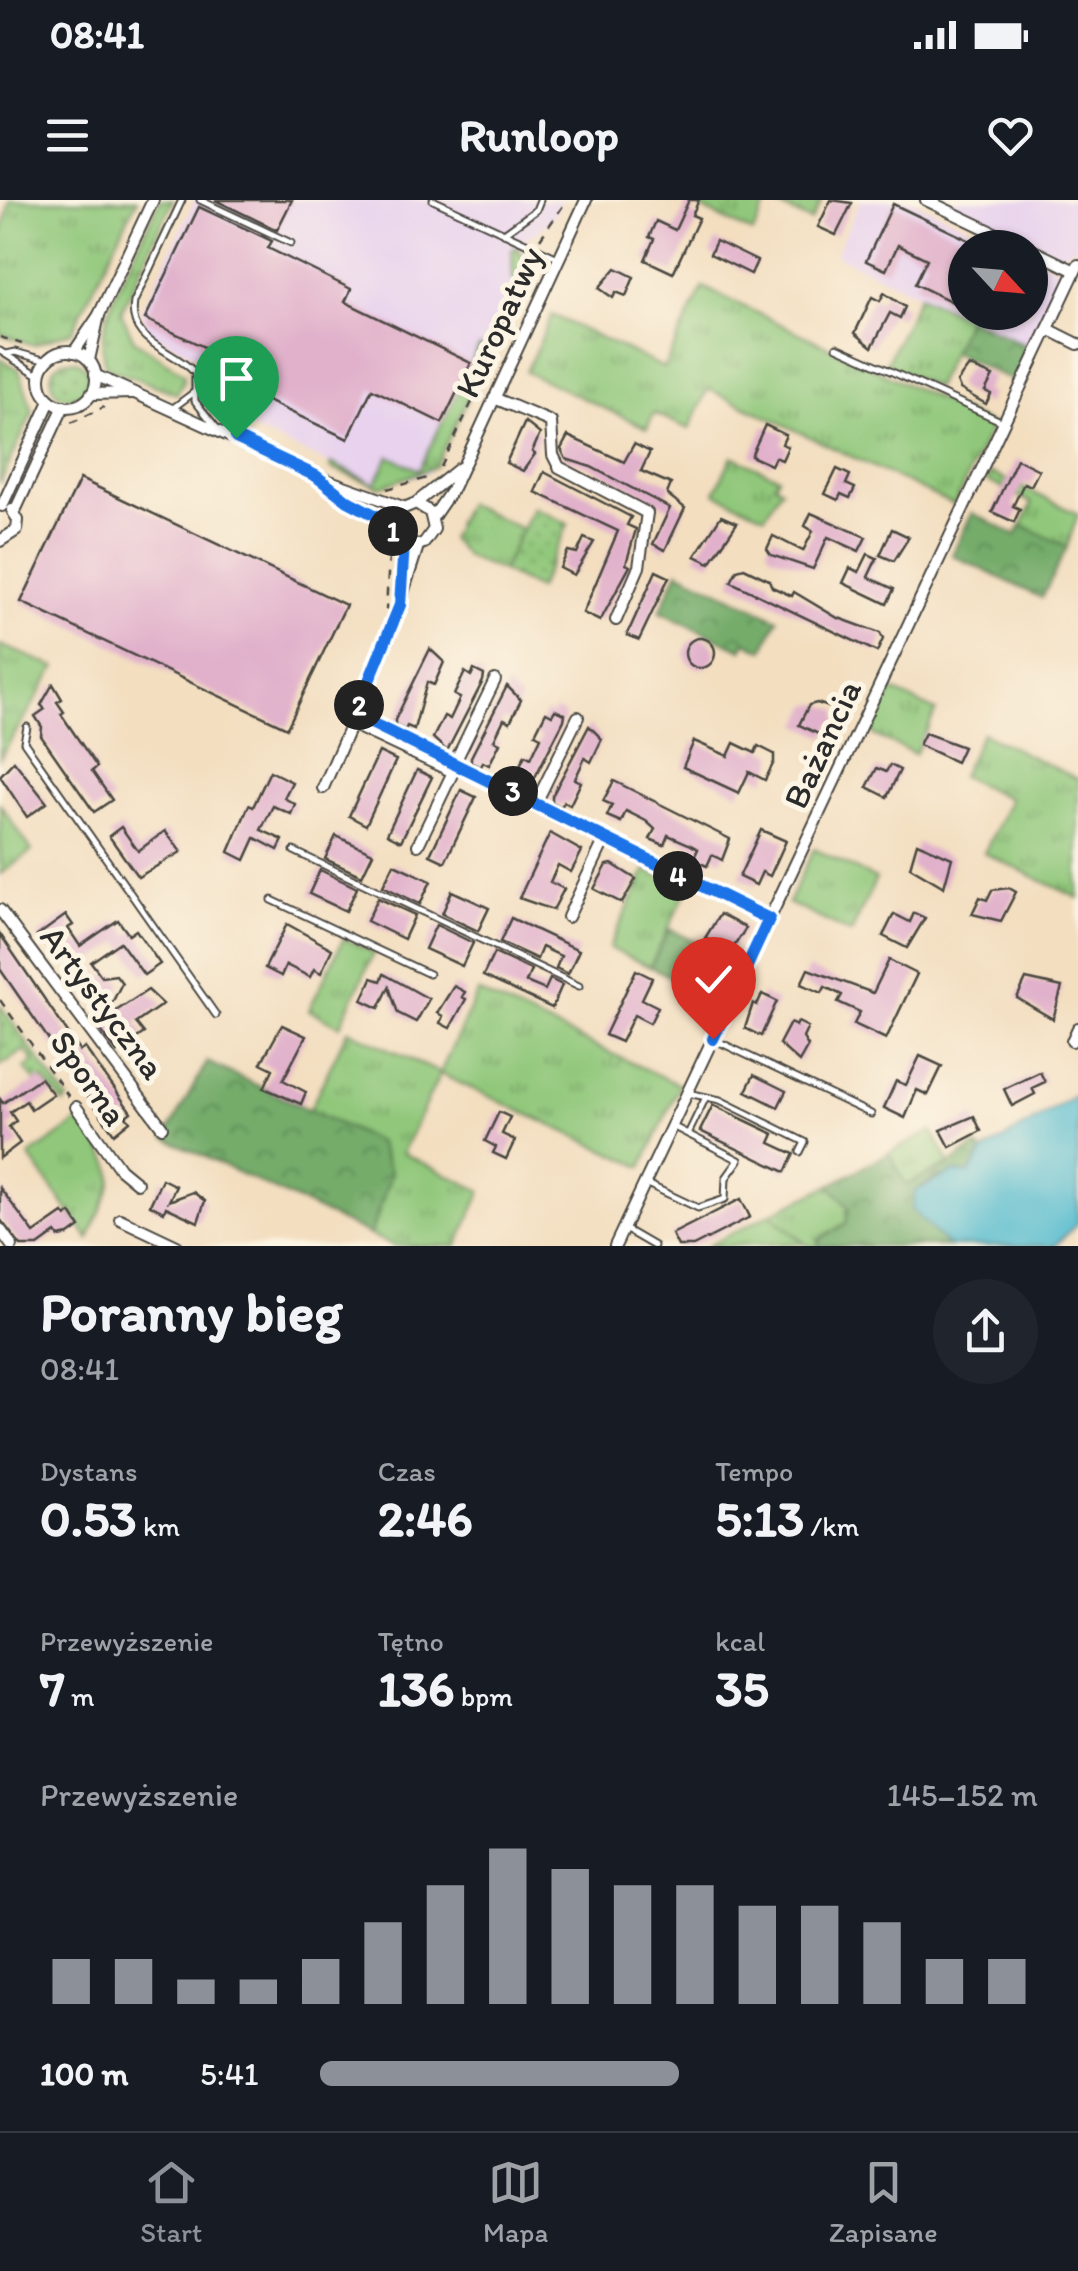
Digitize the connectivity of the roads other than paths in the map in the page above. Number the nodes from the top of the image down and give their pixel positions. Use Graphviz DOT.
graph roads {
  1 [pos="153,200"];
  2 [pos="182,200"];
  3 [pos="200,200"];
  4 [pos="434,200"];
  5 [pos="540,200"];
  6 [pos="586,200"];
  7 [pos="932,201"];
  8 [pos="991,230"];
  9 [pos="504,233"];
  10 [pos="292,243"];
  11 [pos="1048,256"];
  12 [pos="559,258"];
  13 [pos="1076,268"];
  14 [pos="99,315"];
  15 [pos="1048,329"];
  16 [pos="1048,330"];
  17 [pos="1078,344"];
  18 [pos="838,346"];
  19 [pos="74,352"];
  20 [pos="3,353"];
  21 [pos="89,360"];
  22 [pos="46,361"];
  23 [pos="96,375"];
  24 [pos="40,376"];
  25 [pos="133,393"];
  26 [pos="193,393"];
  27 [pos="91,394"];
  28 [pos="494,398"];
  29 [pos="50,401"];
  30 [pos="64,406"];
  31 [pos="173,408"];
  32 [pos="1002,422"];
  33 [pos="217,429"];
  34 [pos="461,466"];
  35 [pos="316,476"];
  36 [pos="416,503"];
  37 [pos="1,506"];
  38 [pos="403,506"];
  39 [pos="14,513"];
  40 [pos="433,516"];
  41 [pos="392,524"];
  42 [pos="0,541"];
  43 [pos="404,544"];
  44 [pos="418,546"];
  45 [pos="400,605"];
  46 [pos="616,620"];
  47 [pos="495,680"];
  48 [pos="578,717"];
  49 [pos="353,720"];
  50 [pos="27,727"];
  51 [pos="456,762"];
  52 [pos="323,788"];
  53 [pos="536,803"];
  54 [pos="604,841"];
  55 [pos="418,845"];
  56 [pos="294,852"];
  57 [pos="272,900"];
  58 [pos="0,910"];
  59 [pos="568,917"];
  60 [pos="769,919"];
  61 [pos="429,974"];
  62 [pos="579,986"];
  63 [pos="216,1015"];
  64 [pos="1078,1028"];
  65 [pos="713,1039"];
  66 [pos="1072,1041"];
  67 [pos="688,1093"];
  68 [pos="705,1099"];
  69 [pos="76,1107"];
  70 [pos="872,1114"];
  71 [pos="672,1126"];
  72 [pos="162,1127"];
  73 [pos="688,1134"];
  74 [pos="800,1152"];
  75 [pos="137,1183"];
  76 [pos="645,1183"];
  77 [pos="120,1219"];
  78 [pos="623,1228"];
  79 [pos="0,1229"];
  80 [pos="12,1246"];
  81 [pos="177,1246"];
  82 [pos="615,1246"];
  83 [pos="654,1246"];
  1 -- 14 [label="street"];
  2 -- 26 [label="lane"];
  3 -- 10 [label="lane"];
  4 -- 9 [label="lane"];
  5 -- 9 [label="lane"];
  6 -- 12 [label="street, Kuropatwy"];
  7 -- 8 [label="street"];
  9 -- 12 [label="lane"];
  11 -- 13 [label="street"];
  12 -- 28 [label="street, Kuropatwy"];
  13 -- 15 [label="street, Bażancia"];
  14 -- 19 [label="street"];
  14 -- 21 [label="street"];
  15 -- 17 [label="street"];
  16 -- 32 [label="street, Bażancia"];
  18 -- 32 [label="lane"];
  19 -- 21 [label="street"];
  19 -- 22 [label="street"];
  20 -- 22 [label="lane"];
  20 -- 24 [label="lane"];
  21 -- 23 [label="street"];
  22 -- 24 [label="street"];
  23 -- 25 [label="street"];
  23 -- 27 [label="street"];
  24 -- 29 [label="street"];
  25 -- 27 [label="street"];
  25 -- 31 [label="street"];
  26 -- 31 [label="lane"];
  26 -- 33 [label="lane"];
  27 -- 30 [label="street"];
  28 -- 34 [label="street, Kuropatwy"];
  28 -- 46 [label="street"];
  29 -- 30 [label="street"];
  29 -- 37 [label="street"];
  30 -- 39 [label="street"];
  31 -- 33 [label="street"];
  32 -- 60 [label="street, Bażancia"];
  33 -- 35 [label="street"];
  34 -- 36 [label="street, Kuropatwy"];
  34 -- 40 [label="street, Kuropatwy"];
  35 -- 38 [label="street"];
  35 -- 41 [label="street"];
  36 -- 38 [label="street"];
  36 -- 40 [label="street"];
  37 -- 39 [label="street"];
  38 -- 41 [label="street"];
  39 -- 42 [label="street"];
  40 -- 44 [label="street"];
  41 -- 43 [label="street"];
  43 -- 44 [label="street"];
  43 -- 45 [label="street"];
  44 -- 45 [label="street"];
  45 -- 49 [label="street"];
  47 -- 51 [label="street"];
  48 -- 53 [label="street"];
  49 -- 51 [label="street"];
  49 -- 52 [label="street"];
  49 -- 55 [label="street"];
  50 -- 63 [label="lane"];
  51 -- 53 [label="street"];
  53 -- 54 [label="street"];
  54 -- 59 [label="street"];
  54 -- 60 [label="street"];
  56 -- 62 [label="lane"];
  57 -- 61 [label="lane"];
  58 -- 72 [label="street, Artystyczna"];
  60 -- 65 [label="street, Bażancia"];
  64 -- 66 [label="street"];
  65 -- 67 [label="street, Bażancia"];
  65 -- 70 [label="lane"];
  67 -- 68 [label="lane"];
  67 -- 71 [label="street, Bażancia"];
  68 -- 73 [label="lane"];
  68 -- 74 [label="lane"];
  69 -- 75 [label="street, Sporna"];
  71 -- 73 [label="lane"];
  71 -- 76 [label="street, Bażancia"];
  73 -- 76 [label="lane"];
  76 -- 78 [label="street, Bażancia"];
  77 -- 81 [label="street"];
  78 -- 82 [label="street, Bażancia"];
  78 -- 83 [label="lane"];
  79 -- 80 [label="street"];
}
